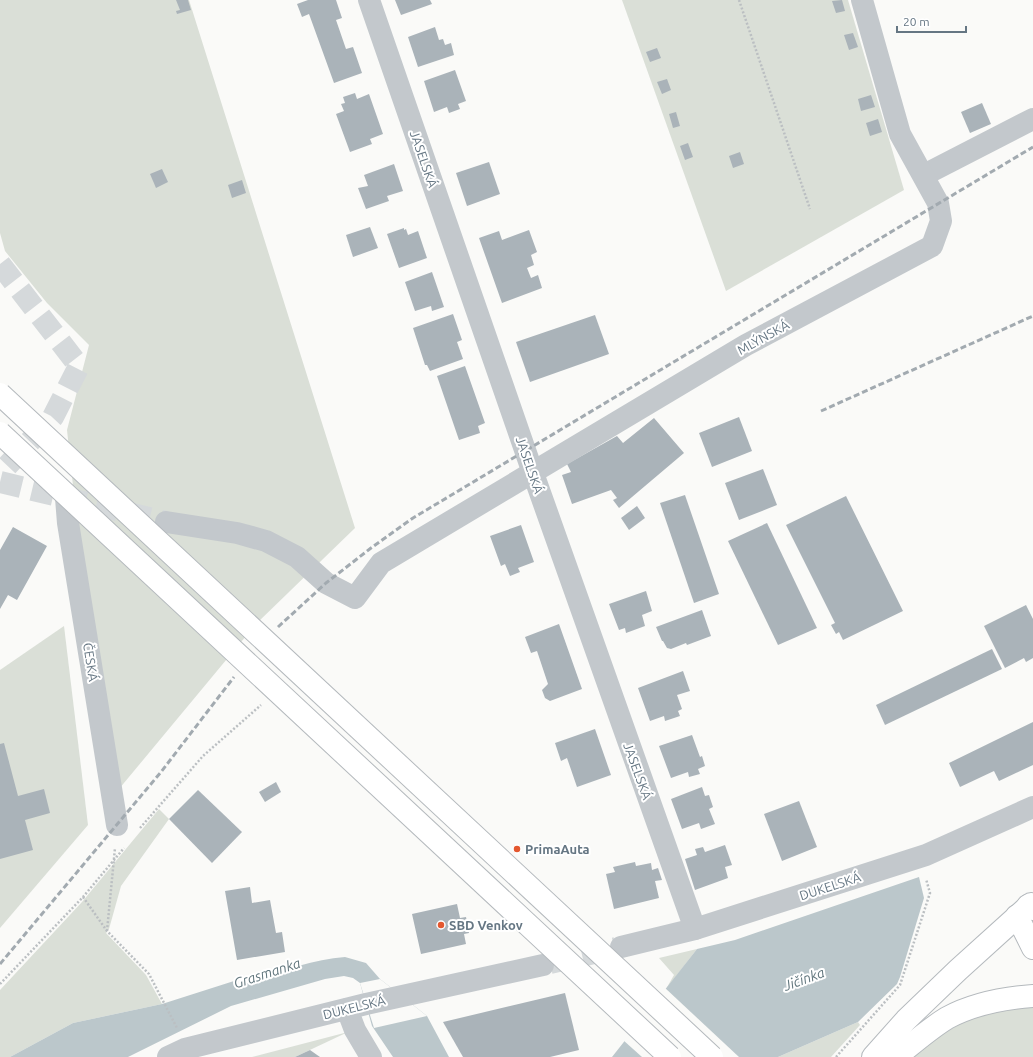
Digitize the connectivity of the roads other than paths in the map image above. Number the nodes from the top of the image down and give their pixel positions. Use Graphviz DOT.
graph roads {
  1 [pos="369,0"];
  2 [pos="862,0"];
  3 [pos="1033,119"];
  4 [pos="924,175"];
  5 [pos="0,394"];
  6 [pos="0,433"];
  7 [pos="533,473"];
  8 [pos="66,498"];
  9 [pos="166,522"];
  10 [pos="1033,807"];
  11 [pos="117,825"];
  12 [pos="1028,908"];
  13 [pos="695,930"];
  14 [pos="621,947"];
  15 [pos="1033,948"];
  16 [pos="543,965"];
  17 [pos="1033,996"];
  18 [pos="357,1006"];
  19 [pos="168,1057"];
  20 [pos="371,1057"];
  21 [pos="670,1057"];
  22 [pos="712,1057"];
  23 [pos="873,1057"];
  24 [pos="896,1057"];
  1 -- 7 [label="street, JASELSKÁ"];
  2 -- 4 [label="street, MLÝNSKÁ"];
  3 -- 4 [label="street"];
  4 -- 7 [label="street, MLÝNSKÁ"];
  5 -- 22 [label="main road, bridge"];
  6 -- 21 [label="main road, bridge"];
  7 -- 9 [label="street, MLÝNSKÁ"];
  7 -- 13 [label="street, JASELSKÁ"];
  8 -- 11 [label="street, ČESKÁ"];
  10 -- 13 [label="street, DUKELSKÁ"];
  12 -- 15 [label="main road"];
  12 -- 23 [label="main road"];
  13 -- 14 [label="street, DUKELSKÁ"];
  16 -- 18 [label="street, DUKELSKÁ"];
  17 -- 24 [label="main road"];
  18 -- 19 [label="street, DUKELSKÁ"];
  18 -- 20 [label="street"];
}
